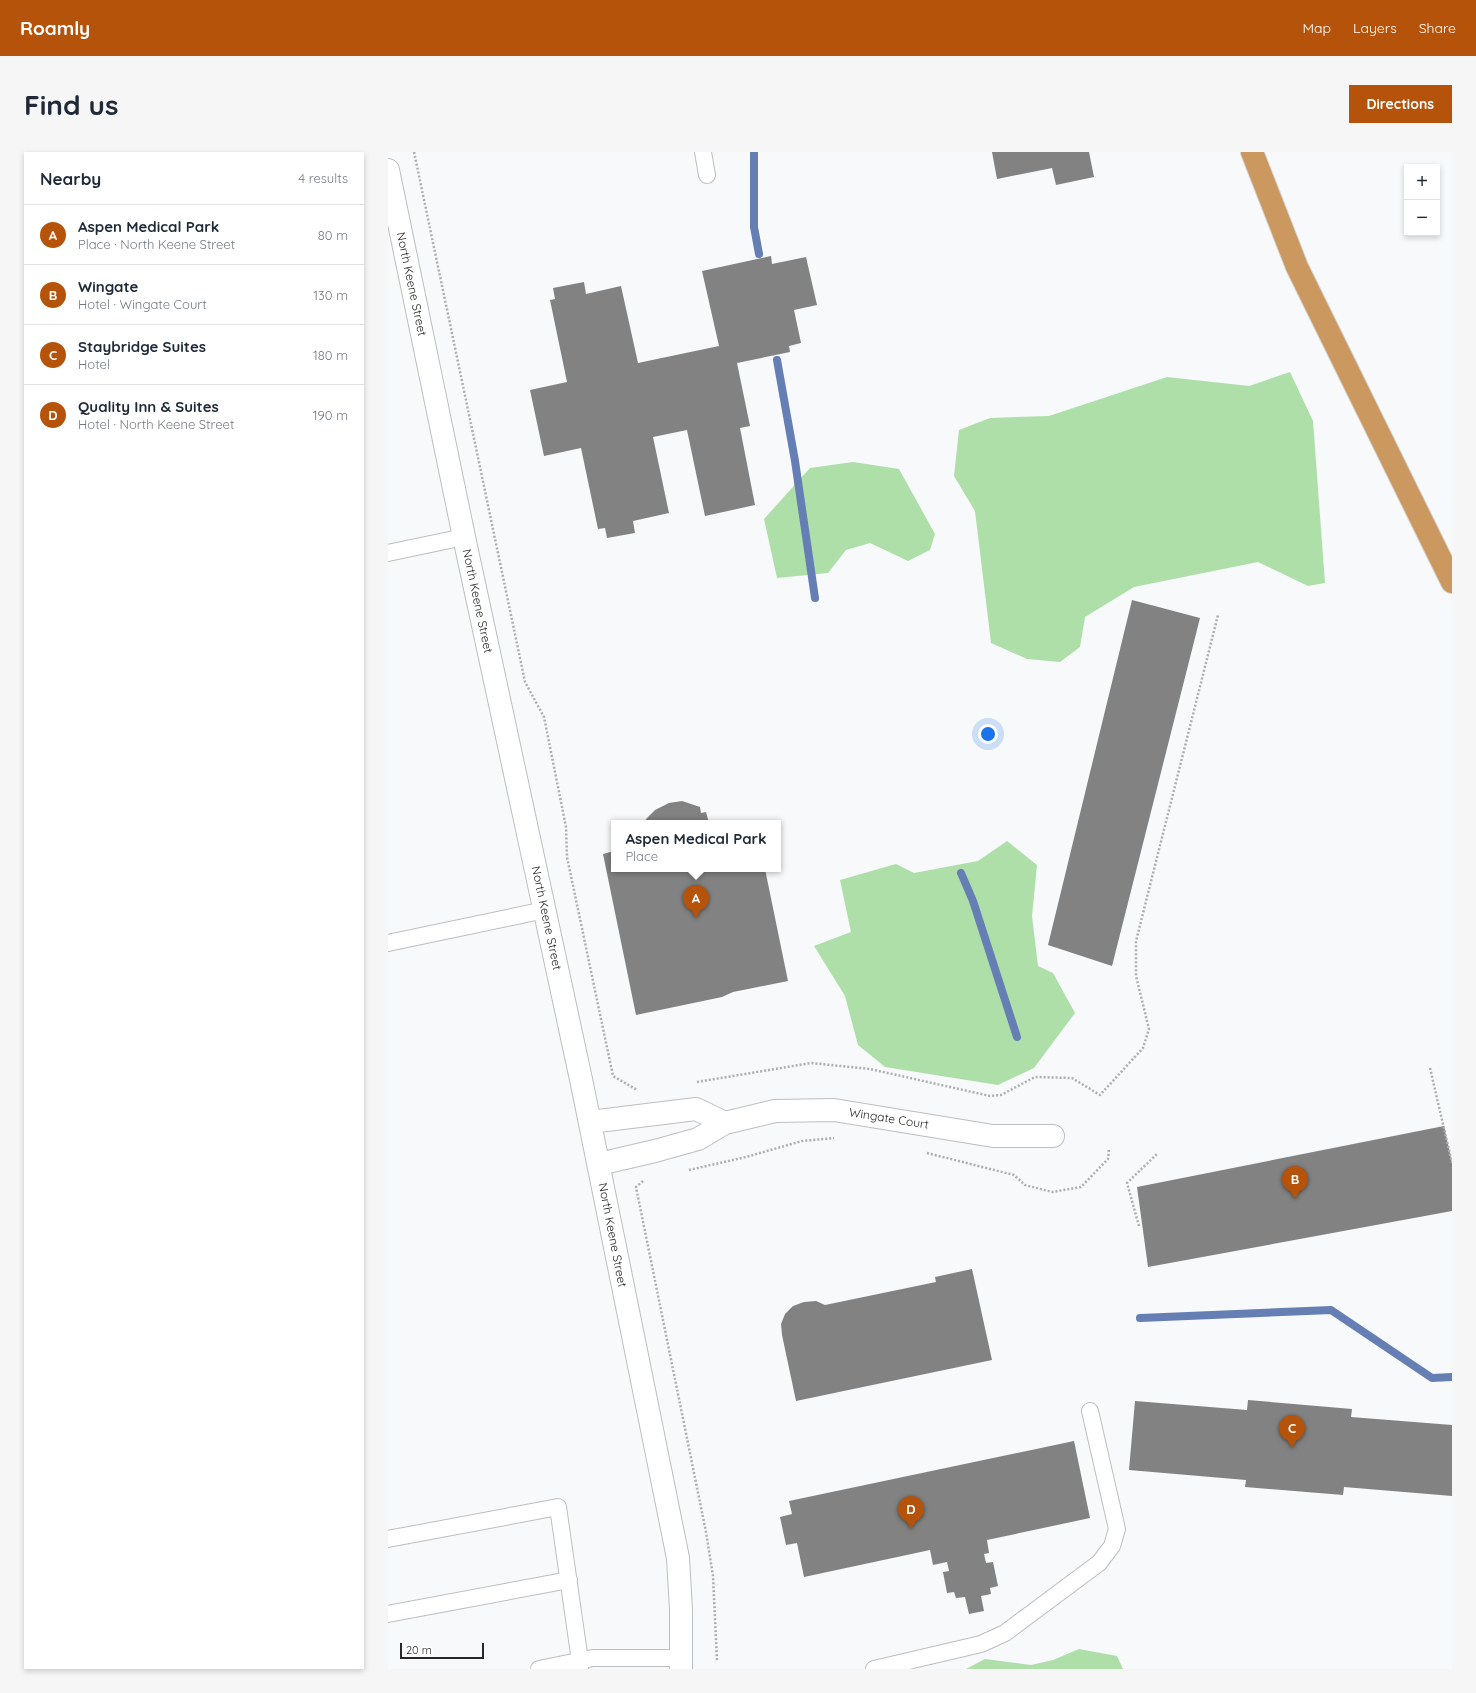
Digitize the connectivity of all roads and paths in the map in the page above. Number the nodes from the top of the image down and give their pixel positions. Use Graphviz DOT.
graph roads {
  1 [pos="414,152"];
  2 [pos="702,152"];
  3 [pos="1252,152"];
  4 [pos="388,170"];
  5 [pos="707,175"];
  6 [pos="464,537"];
  7 [pos="388,553"];
  8 [pos="1452,582"];
  9 [pos="1218,615"];
  10 [pos="545,910"];
  11 [pos="388,943"];
  12 [pos="1430,1068"];
  13 [pos="694,1082"];
  14 [pos="640,1092"];
  15 [pos="590,1122"];
  16 [pos="725,1123"];
  17 [pos="1053,1136"];
  18 [pos="839,1137"];
  19 [pos="1109,1148"];
  20 [pos="924,1152"];
  21 [pos="1158,1153"];
  22 [pos="1452,1163"];
  23 [pos="599,1164"];
  24 [pos="687,1170"];
  25 [pos="645,1179"];
  26 [pos="1139,1226"];
  27 [pos="1090,1411"];
  28 [pos="388,1540"];
  29 [pos="569,1580"];
  30 [pos="388,1614"];
  31 [pos="717,1661"];
  32 [pos="681,1664"];
  33 [pos="580,1665"];
  34 [pos="539,1669"];
  35 [pos="874,1669"];
  1 -- 14 [label="path"];
  2 -- 5 [label="lane"];
  3 -- 8 [label="highway"];
  4 -- 6 [label="street, North Keene Street"];
  6 -- 7 [label="lane"];
  6 -- 10 [label="street, North Keene Street"];
  9 -- 13 [label="path"];
  10 -- 11 [label="lane"];
  10 -- 15 [label="street, North Keene Street"];
  12 -- 22 [label="path"];
  15 -- 16 [label="street"];
  15 -- 23 [label="street, North Keene Street"];
  16 -- 17 [label="street, Wingate Court"];
  16 -- 23 [label="street, Wingate Court"];
  18 -- 24 [label="path"];
  19 -- 20 [label="path"];
  21 -- 26 [label="path"];
  23 -- 32 [label="street, North Keene Street"];
  25 -- 31 [label="path"];
  27 -- 35 [label="lane"];
  28 -- 29 [label="lane"];
  29 -- 30 [label="lane"];
  29 -- 33 [label="lane"];
  32 -- 33 [label="lane"];
  33 -- 34 [label="lane"];
}
